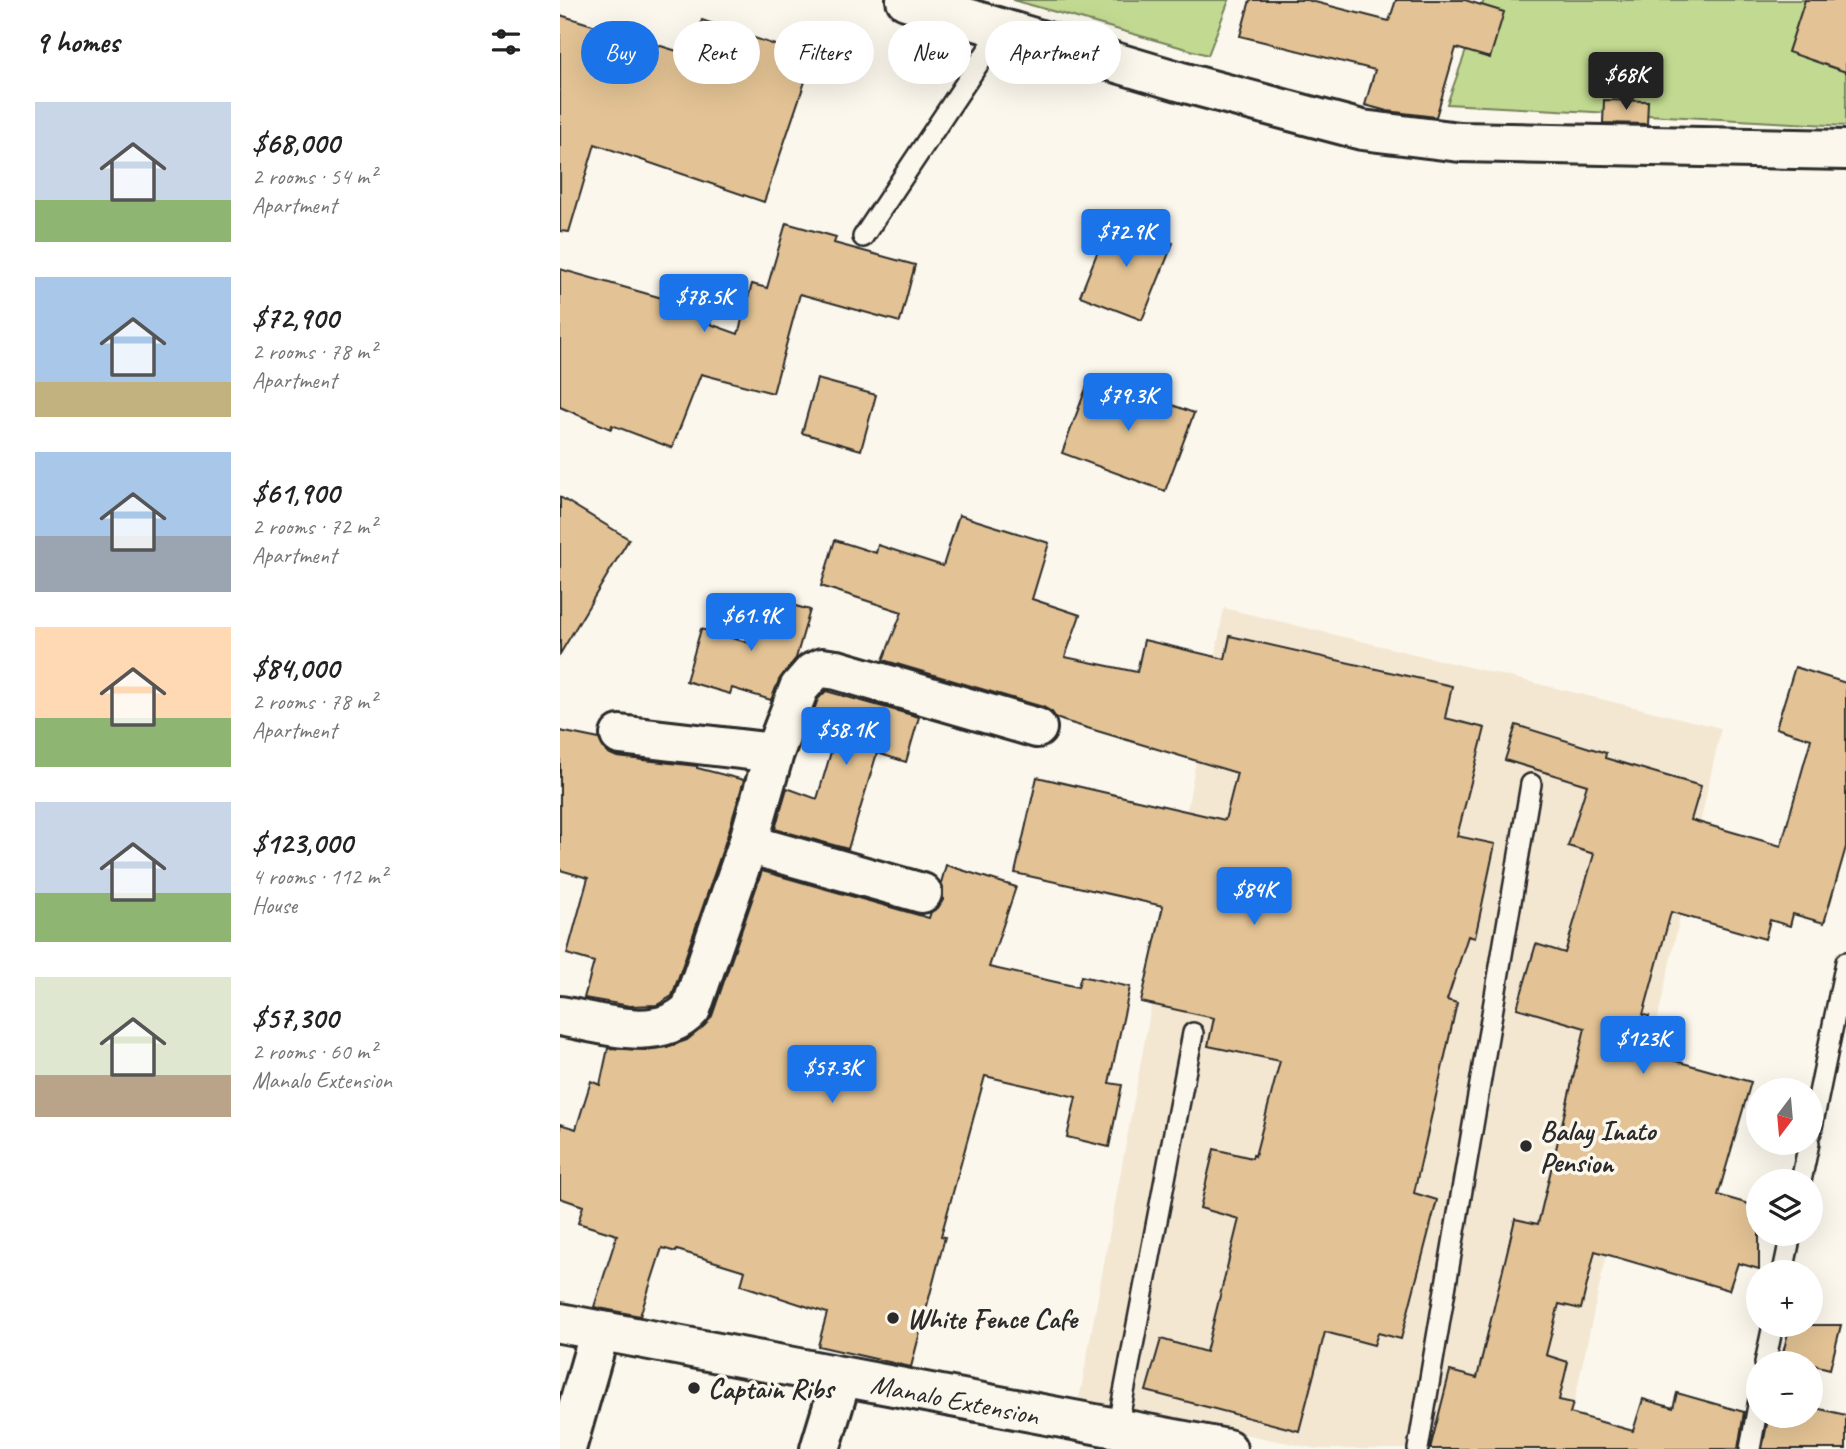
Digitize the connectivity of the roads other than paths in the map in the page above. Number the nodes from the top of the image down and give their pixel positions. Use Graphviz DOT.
graph roads {
  1 [pos="906,0"];
  2 [pos="985,22"];
  3 [pos="985,54"];
  4 [pos="1121,63"];
  5 [pos="1846,149"];
  6 [pos="863,237"];
  7 [pos="1037,728"];
  8 [pos="620,734"];
  9 [pos="775,753"];
  10 [pos="1531,784"];
  11 [pos="748,844"];
  12 [pos="922,892"];
  13 [pos="1846,962"];
  14 [pos="560,1016"];
  15 [pos="1193,1033"];
  16 [pos="1822,1078"];
  17 [pos="560,1323"];
  18 [pos="600,1331"];
  19 [pos="842,1377"];
  20 [pos="1754,1428"];
  21 [pos="1136,1438"];
  22 [pos="566,1449"];
  23 [pos="820,1449"];
  24 [pos="1227,1449"];
  25 [pos="1418,1449"];
  26 [pos="1750,1449"];
  1 -- 2 [label="street"];
  3 -- 6 [label="lane"];
  4 -- 5 [label="street"];
  7 -- 9 [label="street"];
  8 -- 9 [label="street"];
  9 -- 11 [label="street"];
  10 -- 25 [label="lane"];
  11 -- 12 [label="street"];
  11 -- 14 [label="street"];
  13 -- 16 [label="lane"];
  15 -- 21 [label="lane"];
  17 -- 18 [label="street, Manalo Extension"];
  18 -- 19 [label="street, Manalo Extension"];
  18 -- 22 [label="street"];
  19 -- 21 [label="street, Manalo Extension"];
  19 -- 23 [label="street"];
  20 -- 26 [label="lane"];
  21 -- 24 [label="street, Manalo Extension"];
}
